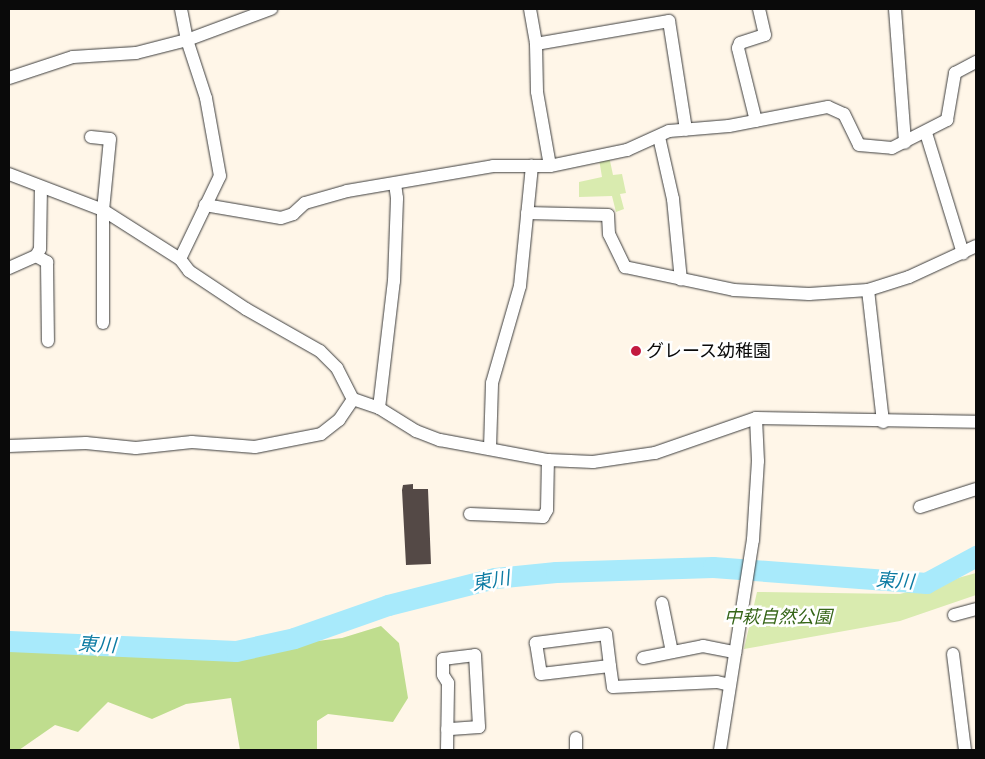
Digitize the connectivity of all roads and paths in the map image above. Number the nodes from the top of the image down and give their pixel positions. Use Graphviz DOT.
graph roads {
  1 [pos="181,9"];
  2 [pos="271,9"];
  3 [pos="530,9"];
  4 [pos="760,9"];
  5 [pos="895,9"];
  6 [pos="187,40"];
  7 [pos="536,44"];
  8 [pos="976,62"];
  9 [pos="9,78"];
  10 [pos="756,120"];
  11 [pos="686,130"];
  12 [pos="926,133"];
  13 [pos="91,137"];
  14 [pos="659,137"];
  15 [pos="905,143"];
  16 [pos="532,166"];
  17 [pos="550,166"];
  18 [pos="9,174"];
  19 [pos="395,184"];
  20 [pos="41,187"];
  21 [pos="205,205"];
  22 [pos="102,210"];
  23 [pos="527,213"];
  24 [pos="976,246"];
  25 [pos="963,253"];
  26 [pos="36,256"];
  27 [pos="180,259"];
  28 [pos="9,268"];
  29 [pos="681,280"];
  30 [pos="868,290"];
  31 [pos="103,323"];
  32 [pos="48,341"];
  33 [pos="353,399"];
  34 [pos="379,408"];
  35 [pos="756,418"];
  36 [pos="883,422"];
  37 [pos="976,422"];
  38 [pos="9,446"];
  39 [pos="490,448"];
  40 [pos="548,460"];
  41 [pos="976,489"];
  42 [pos="920,507"];
  43 [pos="470,514"];
  44 [pos="662,603"];
  45 [pos="976,609"];
  46 [pos="954,615"];
  47 [pos="672,652"];
  48 [pos="735,652"];
  49 [pos="953,654"];
  50 [pos="644,658"];
  51 [pos="610,666"];
  52 [pos="730,685"];
  53 [pos="447,728"];
  54 [pos="447,750"];
  55 [pos="720,750"];
  56 [pos="965,750"];
  1 -- 6 [label="street"];
  2 -- 6 [label="street"];
  3 -- 7 [label="street"];
  4 -- 10 [label="street"];
  5 -- 15 [label="street"];
  6 -- 9 [label="street"];
  6 -- 21 [label="street"];
  7 -- 11 [label="street"];
  7 -- 17 [label="street"];
  8 -- 12 [label="street"];
  10 -- 11 [label="street"];
  10 -- 15 [label="street"];
  11 -- 14 [label="street"];
  12 -- 15 [label="street"];
  12 -- 25 [label="street"];
  13 -- 22 [label="street"];
  14 -- 17 [label="street"];
  14 -- 29 [label="street"];
  16 -- 17 [label="street"];
  16 -- 19 [label="street"];
  16 -- 23 [label="street"];
  18 -- 20 [label="street"];
  19 -- 21 [label="street"];
  19 -- 34 [label="street"];
  20 -- 22 [label="street"];
  20 -- 26 [label="street"];
  21 -- 27 [label="street"];
  22 -- 27 [label="street"];
  22 -- 31 [label="street"];
  23 -- 29 [label="street"];
  23 -- 39 [label="street"];
  24 -- 25 [label="street"];
  25 -- 30 [label="street"];
  26 -- 28 [label="street"];
  26 -- 32 [label="street"];
  27 -- 33 [label="street"];
  29 -- 30 [label="street"];
  30 -- 36 [label="street"];
  33 -- 34 [label="street"];
  33 -- 38 [label="street"];
  34 -- 39 [label="street"];
  35 -- 36 [label="street"];
  35 -- 40 [label="street"];
  35 -- 48 [label="street"];
  36 -- 37 [label="street"];
  39 -- 40 [label="street"];
  40 -- 43 [label="street"];
  41 -- 42 [label="street"];
  44 -- 47 [label="street"];
  45 -- 46 [label="street"];
  47 -- 48 [label="street"];
  47 -- 50 [label="street"];
  48 -- 52 [label="street"];
  49 -- 56 [label="street"];
  51 -- 51 [label="street"];
  51 -- 52 [label="street"];
  52 -- 55 [label="street"];
  53 -- 53 [label="street"];
  53 -- 54 [label="street"];
}
